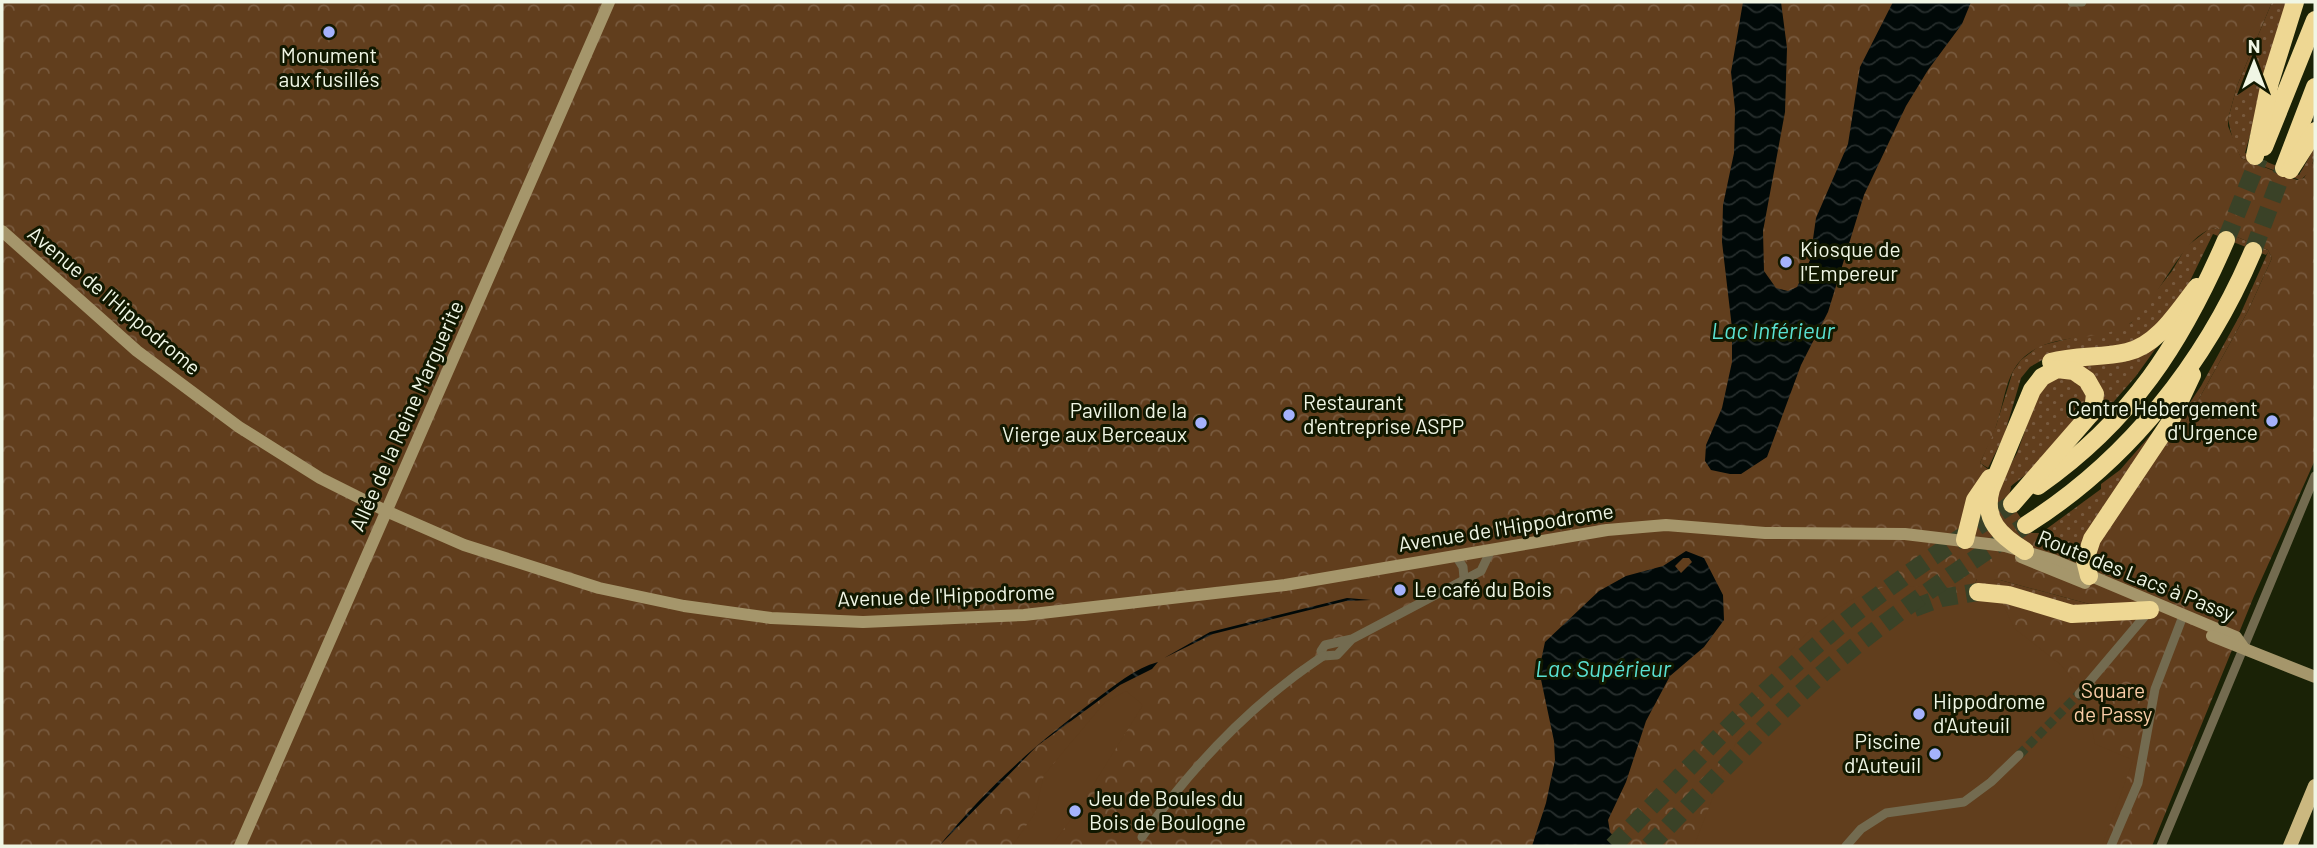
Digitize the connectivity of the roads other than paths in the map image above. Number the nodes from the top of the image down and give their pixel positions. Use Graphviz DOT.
graph roads {
  1 [pos="609,2"];
  2 [pos="2072,2"];
  3 [pos="2082,2"];
  4 [pos="2295,2"];
  5 [pos="2315,20"];
  6 [pos="2315,87"];
  7 [pos="2315,131"];
  8 [pos="2,231"];
  9 [pos="2226,240"];
  10 [pos="2253,251"];
  11 [pos="2218,258"];
  12 [pos="2214,330"];
  13 [pos="2016,428"];
  14 [pos="1999,468"];
  15 [pos="2315,476"];
  16 [pos="386,511"];
  17 [pos="2026,526"];
  18 [pos="1785,534"];
  19 [pos="1973,541"];
  20 [pos="1491,550"];
  21 [pos="2025,551"];
  22 [pos="1456,556"];
  23 [pos="2089,576"];
  24 [pos="1464,578"];
  25 [pos="1978,592"];
  26 [pos="2150,610"];
  27 [pos="2182,619"];
  28 [pos="2243,647"];
  29 [pos="2315,677"];
  30 [pos="2079,694"];
  31 [pos="2019,755"];
  32 [pos="2315,786"];
  33 [pos="1142,837"];
  34 [pos="240,846"];
  35 [pos="1846,846"];
  36 [pos="2111,846"];
  37 [pos="2161,846"];
  38 [pos="2290,846"];
  1 -- 16 [label="main road, Allée de la Reine Marguerite"];
  2 -- 3 [label="street"];
  4 -- 5 [label="highway"];
  6 -- 7 [label="highway"];
  8 -- 16 [label="main road, Avenue de l'Hippodrome"];
  9 -- 11 [label="highway"];
  10 -- 12 [label="highway"];
  11 -- 13 [label="highway"];
  11 -- 13 [label="highway"];
  12 -- 17 [label="highway"];
  12 -- 23 [label="highway"];
  13 -- 14 [label="highway"];
  14 -- 19 [label="highway"];
  14 -- 21 [label="highway"];
  15 -- 28 [label="street"];
  16 -- 22 [label="main road, Avenue de l'Hippodrome"];
  16 -- 34 [label="main road, Allée de la Reine Marguerite"];
  18 -- 19 [label="main road, Route des Lacs à Passy"];
  18 -- 20 [label="main road, Avenue de l'Hippodrome"];
  19 -- 21 [label="main road, Route des Lacs à Passy"];
  19 -- 26 [label="main road, Route des Lacs à Passy"];
  20 -- 22 [label="main road, Avenue de l'Hippodrome"];
  20 -- 24 [label="street"];
  21 -- 23 [label="main road, Route des Lacs à Passy"];
  22 -- 24 [label="street"];
  23 -- 27 [label="main road, Route des Lacs à Passy"];
  24 -- 33 [label="street"];
  25 -- 26 [label="highway"];
  26 -- 27 [label="main road, Route des Lacs à Passy"];
  26 -- 30 [label="street"];
  27 -- 28 [label="main road, Route des Lacs à Passy"];
  27 -- 36 [label="street"];
  28 -- 29 [label="main road, Route des Lacs à Passy"];
  28 -- 37 [label="street"];
  31 -- 35 [label="street"];
  32 -- 38 [label="main road"];
}
